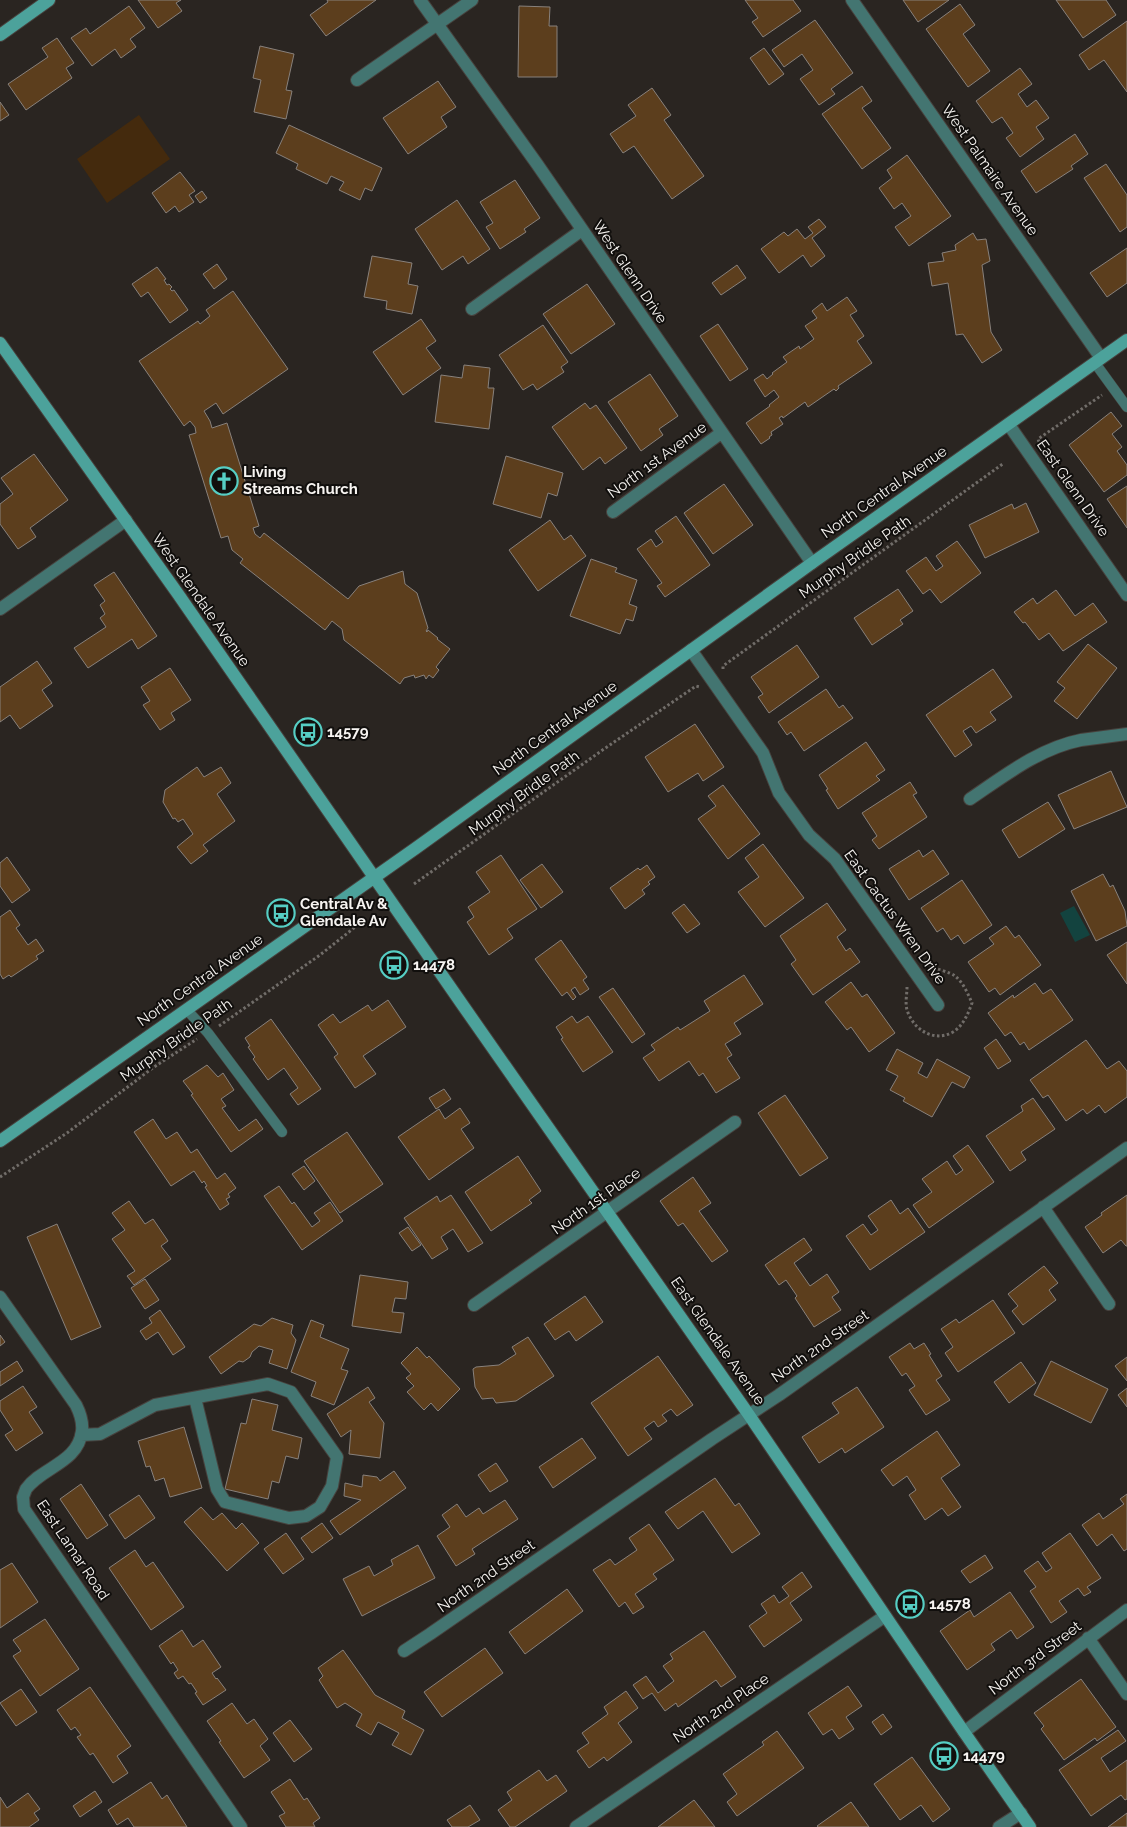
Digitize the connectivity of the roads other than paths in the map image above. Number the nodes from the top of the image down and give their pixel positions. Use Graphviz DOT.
graph roads {
  1 [pos="49,0"];
  2 [pos="420,0"];
  3 [pos="472,0"];
  4 [pos="852,0"];
  5 [pos="438,25"];
  6 [pos="0,35"];
  7 [pos="357,80"];
  8 [pos="582,230"];
  9 [pos="472,309"];
  10 [pos="1127,340"];
  11 [pos="0,343"];
  12 [pos="1098,361"];
  13 [pos="1127,408"];
  14 [pos="1009,425"];
  15 [pos="721,433"];
  16 [pos="613,512"];
  17 [pos="126,520"];
  18 [pos="812,563"];
  19 [pos="1127,595"];
  20 [pos="0,608"];
  21 [pos="692,650"];
  22 [pos="1127,734"];
  23 [pos="970,799"];
  24 [pos="374,878"];
  25 [pos="938,1005"];
  26 [pos="187,1010"];
  27 [pos="735,1122"];
  28 [pos="282,1132"];
  29 [pos="0,1141"];
  30 [pos="1127,1148"];
  31 [pos="1043,1208"];
  32 [pos="608,1213"];
  33 [pos="0,1297"];
  34 [pos="1109,1304"];
  35 [pos="474,1305"];
  36 [pos="195,1398"];
  37 [pos="749,1415"];
  38 [pos="81,1435"];
  39 [pos="1127,1610"];
  40 [pos="885,1616"];
  41 [pos="1088,1638"];
  42 [pos="404,1651"];
  43 [pos="1127,1694"];
  44 [pos="964,1732"];
  45 [pos="1021,1813"];
  46 [pos="241,1827"];
  47 [pos="576,1827"];
  48 [pos="999,1827"];
  49 [pos="1030,1827"];
  1 -- 6 [label="main road"];
  2 -- 5 [label="street, West Glenn Drive"];
  3 -- 5 [label="street"];
  4 -- 12 [label="street, West Palmaire Avenue"];
  5 -- 7 [label="street"];
  5 -- 8 [label="street, West Glenn Drive"];
  8 -- 9 [label="street"];
  8 -- 15 [label="street, West Glenn Drive"];
  10 -- 12 [label="main road, North Central Avenue"];
  11 -- 17 [label="main road, West Glendale Avenue"];
  12 -- 13 [label="lane"];
  12 -- 14 [label="main road, North Central Avenue"];
  14 -- 18 [label="main road, North Central Avenue"];
  14 -- 19 [label="street, East Glenn Drive"];
  15 -- 16 [label="street, North 1st Avenue"];
  15 -- 18 [label="street, West Glenn Drive"];
  17 -- 20 [label="street"];
  17 -- 24 [label="main road, West Glendale Avenue"];
  18 -- 21 [label="main road, North Central Avenue"];
  21 -- 24 [label="main road, North Central Avenue"];
  21 -- 25 [label="street, East Cactus Wren Drive"];
  22 -- 23 [label="street"];
  24 -- 26 [label="main road, North Central Avenue"];
  24 -- 32 [label="main road, East Glendale Avenue"];
  26 -- 28 [label="lane"];
  26 -- 29 [label="main road, North Central Avenue"];
  27 -- 32 [label="street, North 1st Place"];
  30 -- 31 [label="street, North 2nd Street"];
  31 -- 34 [label="street"];
  31 -- 37 [label="street, North 2nd Street"];
  32 -- 35 [label="street, North 1st Place"];
  32 -- 37 [label="main road, East Glendale Avenue"];
  33 -- 38 [label="street"];
  36 -- 36 [label="street"];
  36 -- 38 [label="street"];
  37 -- 40 [label="main road, East Glendale Avenue"];
  37 -- 42 [label="street, North 2nd Street"];
  38 -- 46 [label="street, East Lamar Road"];
  39 -- 41 [label="street, North 3rd Street"];
  40 -- 44 [label="main road, East Glendale Avenue"];
  40 -- 47 [label="street, North 2nd Place"];
  41 -- 43 [label="street"];
  41 -- 44 [label="street, North 3rd Street"];
  44 -- 45 [label="main road, East Glendale Avenue"];
  45 -- 48 [label="street"];
  45 -- 49 [label="main road, East Glendale Avenue"];
}
